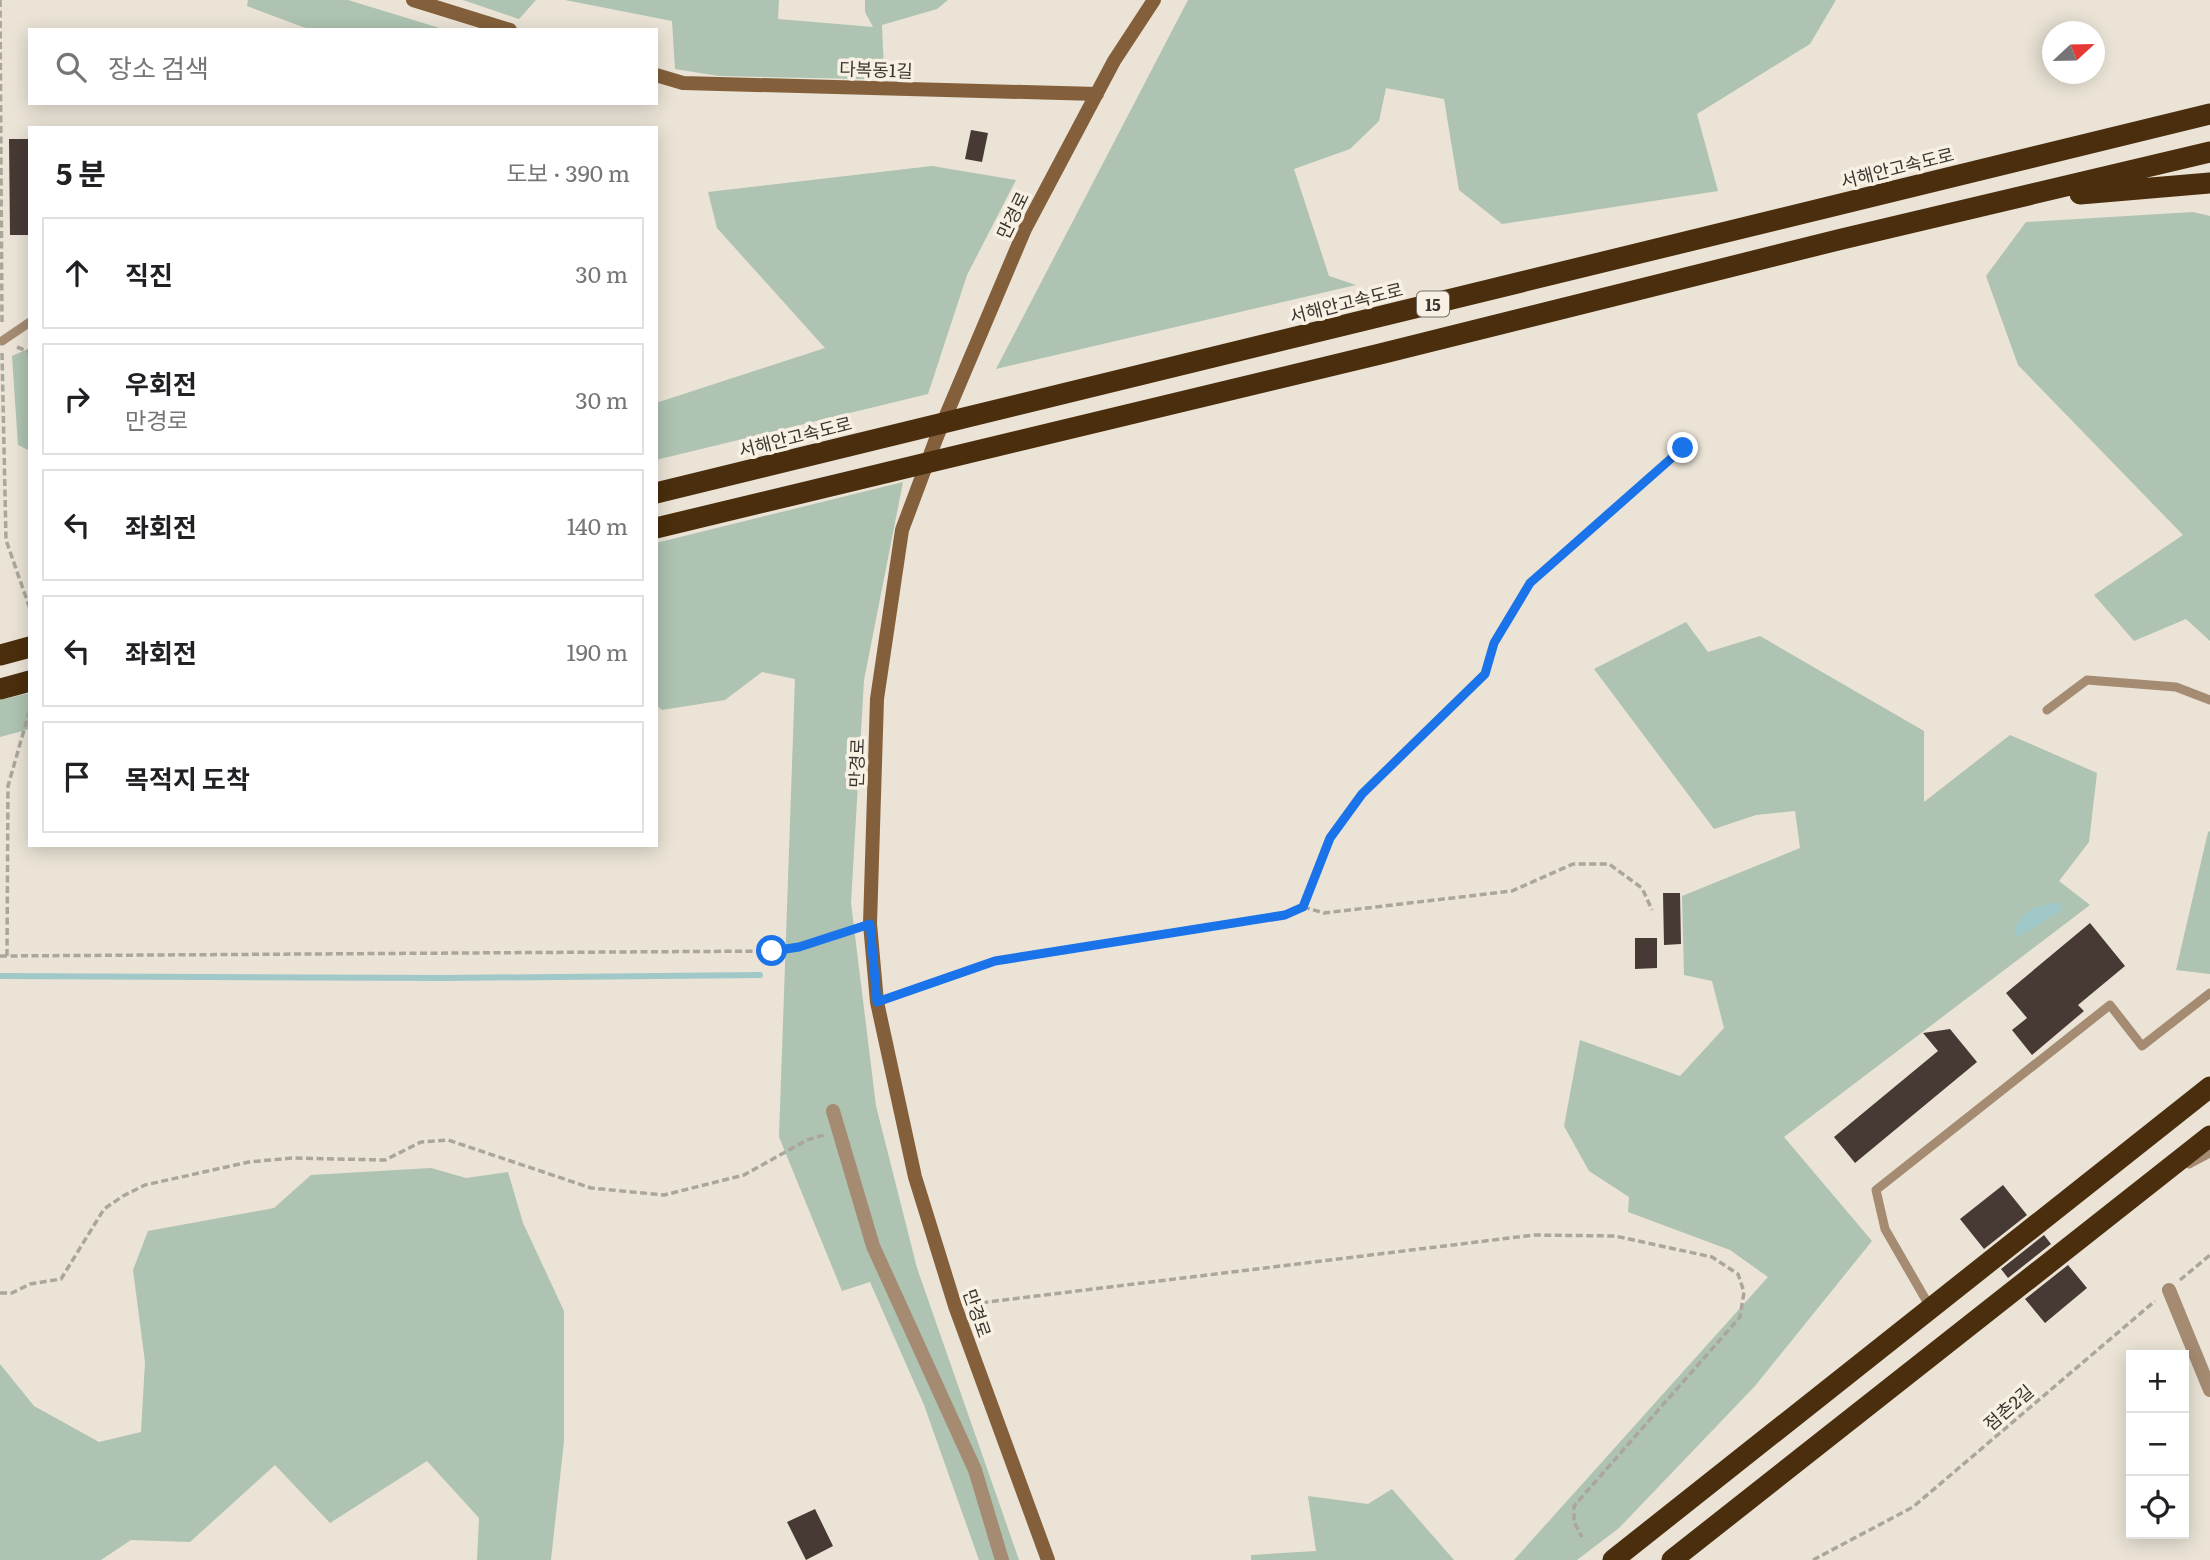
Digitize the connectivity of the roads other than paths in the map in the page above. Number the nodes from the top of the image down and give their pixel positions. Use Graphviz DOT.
graph roads {
  1 [pos="413,0"];
  2 [pos="1154,0"];
  3 [pos="504,28"];
  4 [pos="658,76"];
  5 [pos="1097,94"];
  6 [pos="2210,114"];
  7 [pos="2210,152"];
  8 [pos="2210,183"];
  9 [pos="2005,201"];
  10 [pos="28,324"];
  11 [pos="2,341"];
  12 [pos="658,493"];
  13 [pos="658,528"];
  14 [pos="28,648"];
  15 [pos="0,655"];
  16 [pos="28,682"];
  17 [pos="0,689"];
  18 [pos="2210,700"];
  19 [pos="2047,710"];
  20 [pos="2210,993"];
  21 [pos="2210,1087"];
  22 [pos="833,1111"];
  23 [pos="2210,1136"];
  24 [pos="2210,1153"];
  25 [pos="2141,1190"];
  26 [pos="2169,1290"];
  27 [pos="1930,1307"];
  28 [pos="2210,1390"];
  29 [pos="1002,1560"];
  30 [pos="1048,1560"];
  31 [pos="1613,1560"];
  32 [pos="1672,1560"];
  1 -- 3 [label="street"];
  2 -- 5 [label="street, 만경로"];
  4 -- 5 [label="street, 다복동1길"];
  5 -- 30 [label="street, 만경로"];
  6 -- 12 [label="highway, 서해안고속도로 / 15"];
  7 -- 9 [label="highway, 15"];
  8 -- 9 [label="highway"];
  9 -- 13 [label="highway, 15"];
  10 -- 11 [label="lane"];
  14 -- 15 [label="highway"];
  16 -- 17 [label="highway"];
  18 -- 19 [label="lane"];
  20 -- 27 [label="lane"];
  21 -- 27 [label="highway"];
  22 -- 29 [label="street"];
  23 -- 25 [label="highway"];
  24 -- 25 [label="lane"];
  25 -- 32 [label="highway"];
  26 -- 28 [label="street"];
  27 -- 31 [label="highway"];
}
